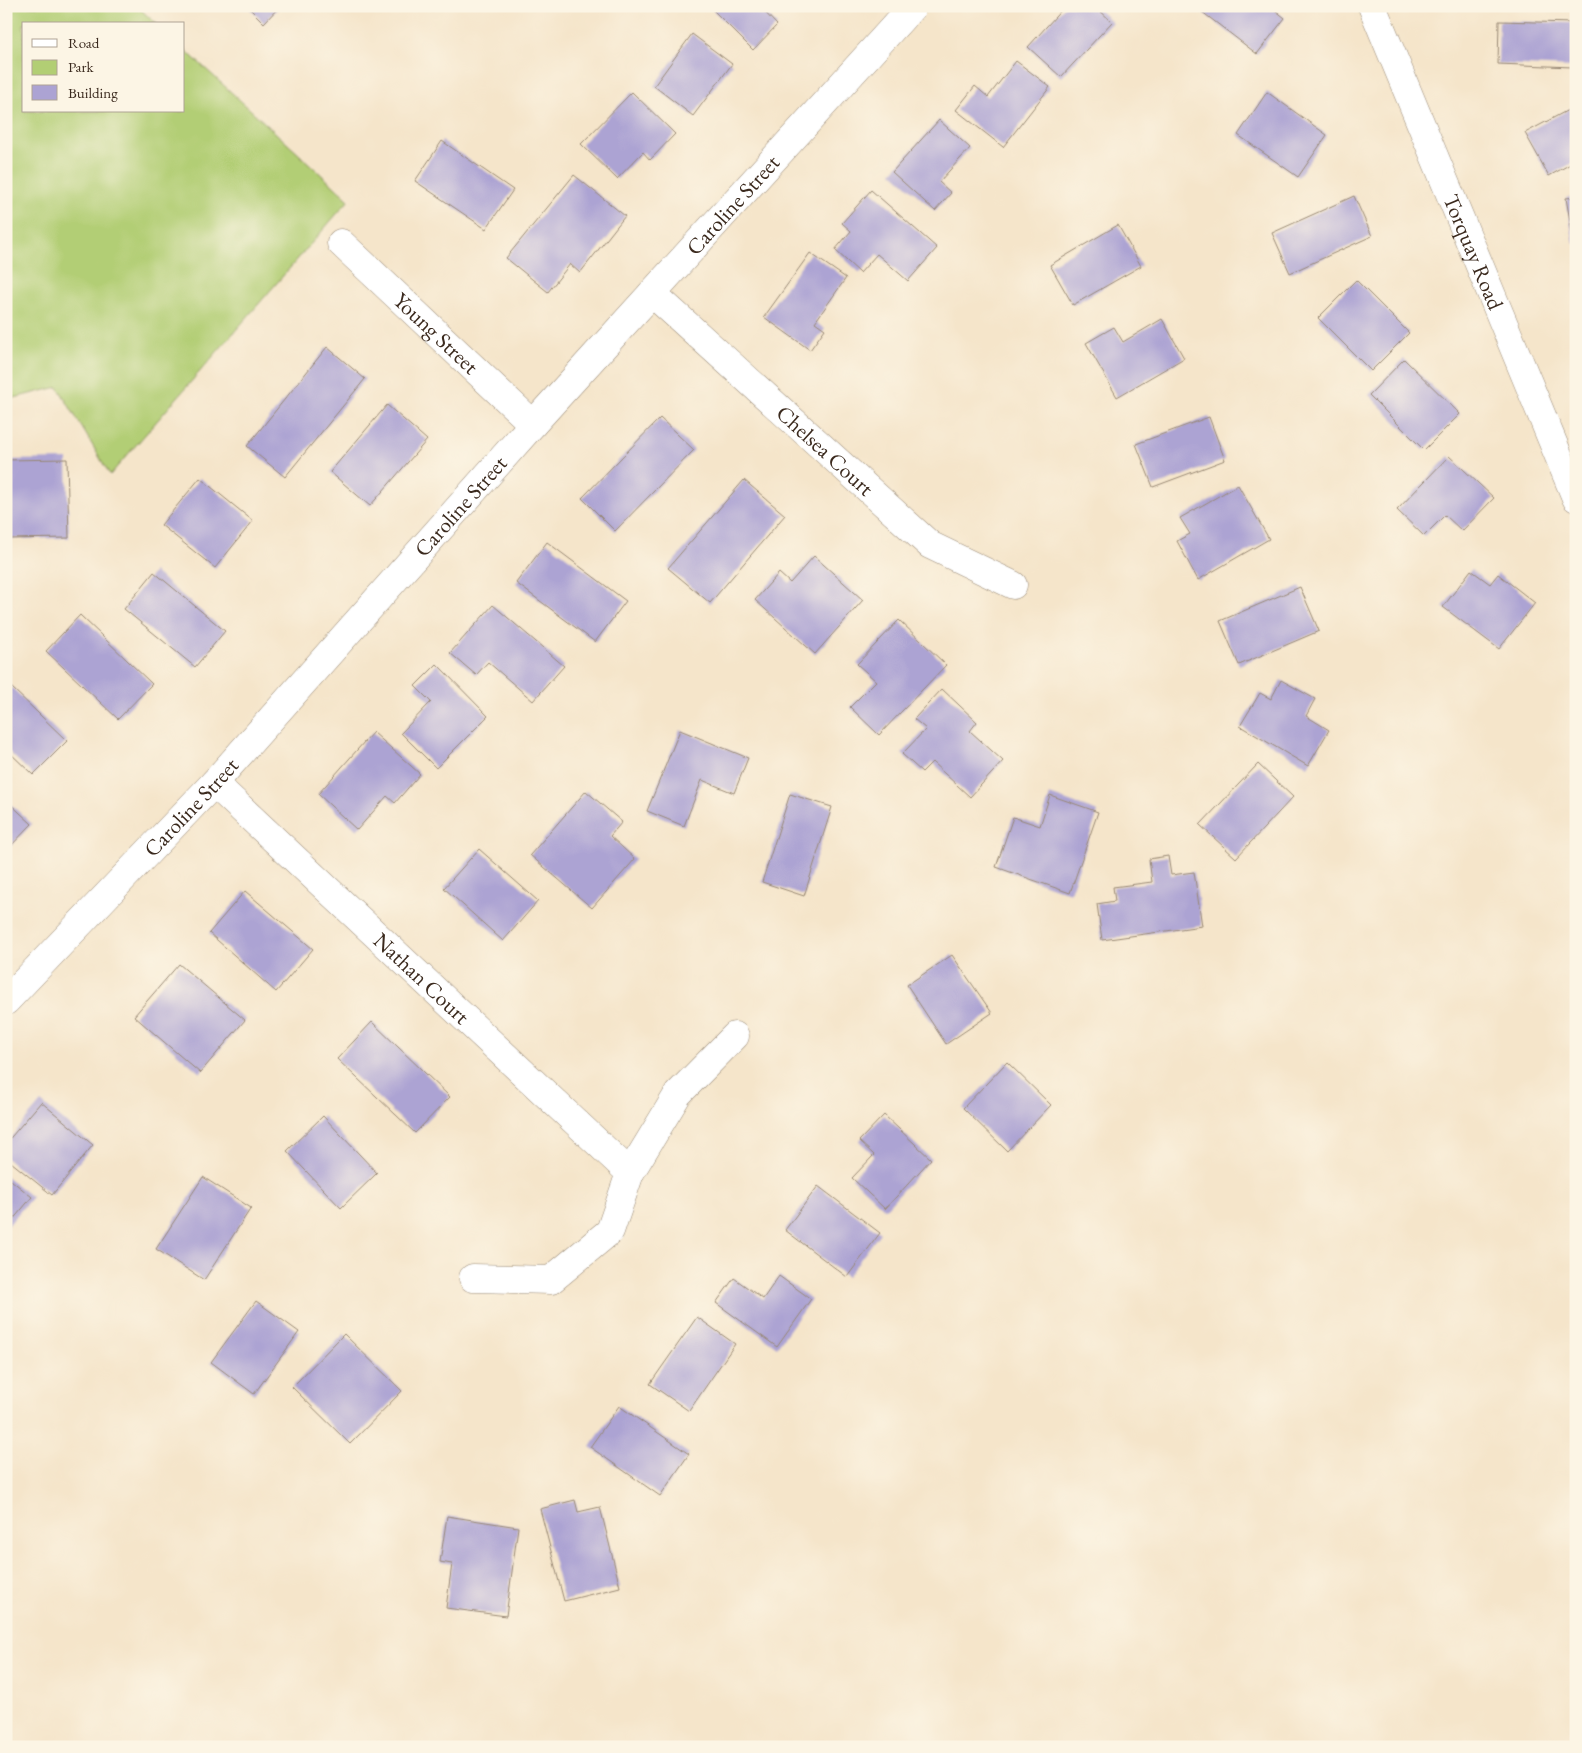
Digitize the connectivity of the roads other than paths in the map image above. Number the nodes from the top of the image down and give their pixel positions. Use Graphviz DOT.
graph roads {
  1 [pos="913,6"];
  2 [pos="1372,6"];
  3 [pos="341,243"];
  4 [pos="652,293"];
  5 [pos="533,424"];
  6 [pos="1576,498"];
  7 [pos="1013,585"];
  8 [pos="214,783"];
  9 [pos="6,1001"];
  10 [pos="735,1036"];
  11 [pos="630,1173"];
  12 [pos="473,1278"];
  1 -- 4 [label="street, Caroline Street"];
  2 -- 6 [label="street, Torquay Road"];
  3 -- 5 [label="street, Young Street"];
  4 -- 5 [label="street, Caroline Street"];
  4 -- 7 [label="street, Chelsea Court"];
  5 -- 8 [label="street, Caroline Street"];
  8 -- 9 [label="street, Caroline Street"];
  8 -- 11 [label="street, Nathan Court"];
  10 -- 11 [label="street"];
  11 -- 12 [label="street"];
}
